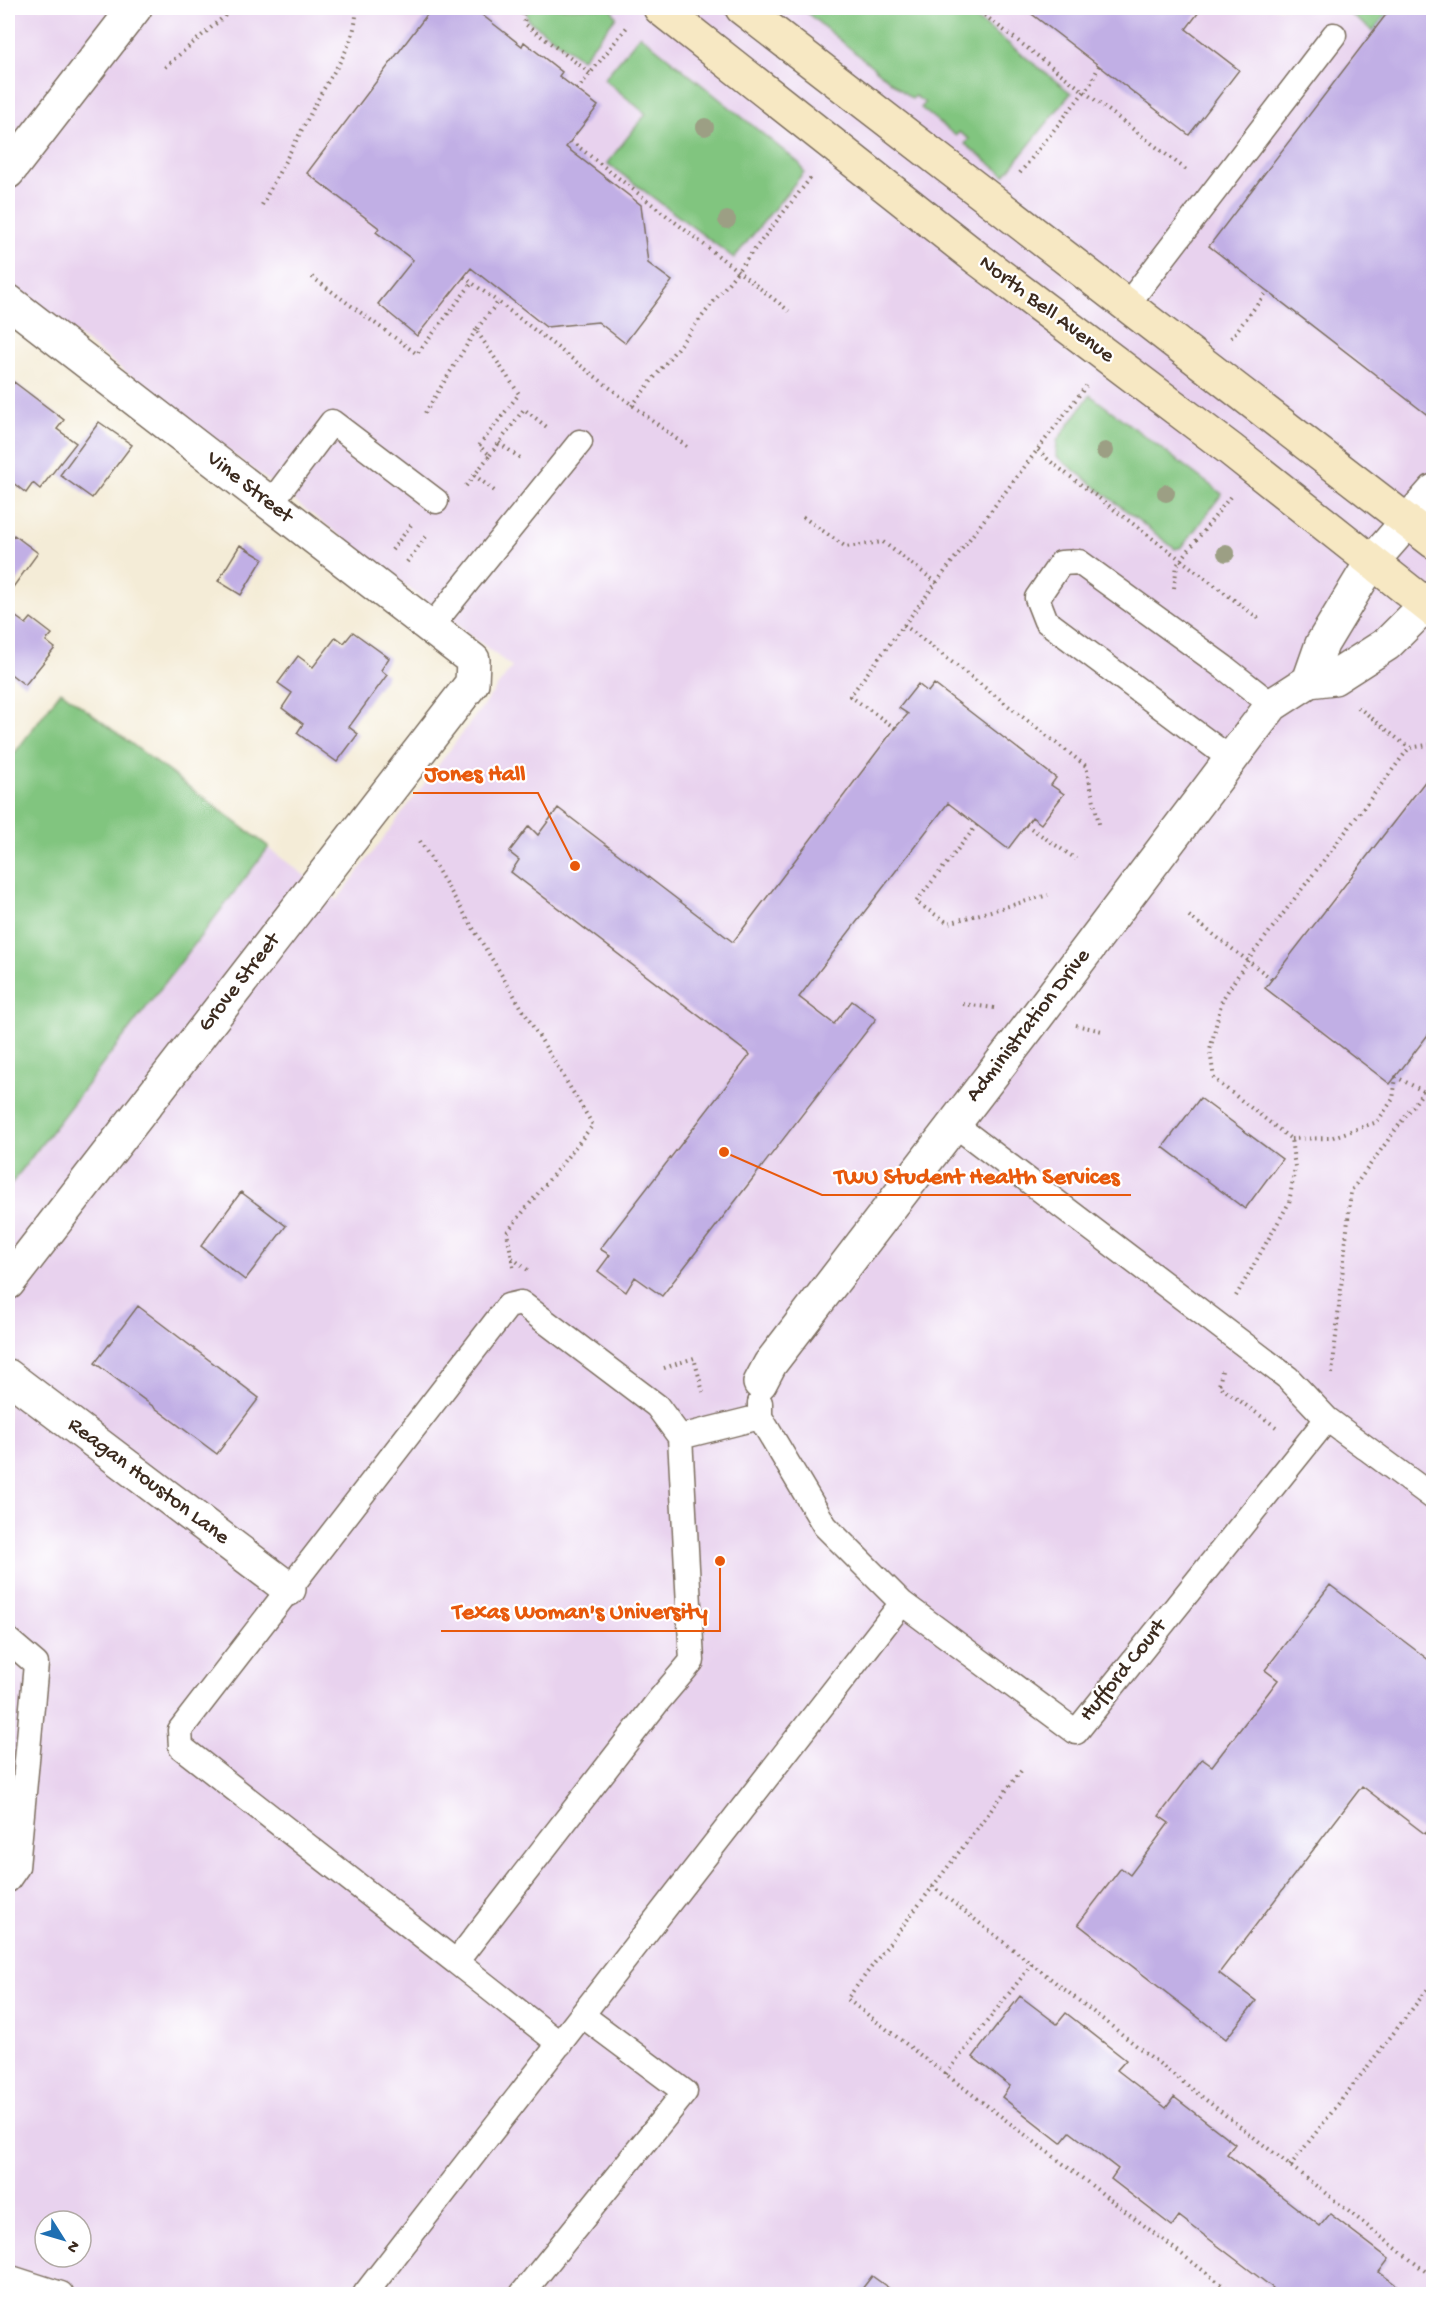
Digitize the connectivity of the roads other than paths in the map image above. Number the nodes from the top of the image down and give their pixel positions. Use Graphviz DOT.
graph roads {
  1 [pos="135,8"];
  2 [pos="660,8"];
  3 [pos="742,8"];
  4 [pos="1334,35"];
  5 [pos="8,172"];
  6 [pos="8,302"];
  7 [pos="1127,305"];
  8 [pos="580,442"];
  9 [pos="1434,491"];
  10 [pos="436,501"];
  11 [pos="270,504"];
  12 [pos="1408,521"];
  13 [pos="1434,542"];
  14 [pos="1371,563"];
  15 [pos="1431,605"];
  16 [pos="430,628"];
  17 [pos="1310,681"];
  18 [pos="472,683"];
  19 [pos="1272,705"];
  20 [pos="1232,760"];
  21 [pos="954,1124"];
  22 [pos="8,1283"];
  23 [pos="8,1376"];
  24 [pos="760,1383"];
  25 [pos="760,1417"];
  26 [pos="1327,1419"];
  27 [pos="680,1437"];
  28 [pos="1434,1498"];
  29 [pos="289,1589"];
  30 [pos="902,1603"];
  31 [pos="8,1640"];
  32 [pos="8,1880"];
  33 [pos="456,1962"];
  34 [pos="582,2015"];
  35 [pos="560,2044"];
  36 [pos="8,2277"];
  37 [pos="373,2292"];
  38 [pos="61,2295"];
  39 [pos="522,2295"];
  1 -- 5 [label="street"];
  2 -- 14 [label="main road, North Bell Avenue"];
  3 -- 7 [label="main road"];
  4 -- 7 [label="lane"];
  6 -- 11 [label="street, Vine Street"];
  7 -- 12 [label="main road"];
  8 -- 16 [label="lane"];
  9 -- 12 [label="street"];
  10 -- 11 [label="lane"];
  11 -- 16 [label="street, Vine Street"];
  12 -- 13 [label="main road"];
  12 -- 14 [label="street"];
  14 -- 15 [label="main road, North Bell Avenue"];
  14 -- 17 [label="street"];
  15 -- 17 [label="street, Administration Drive"];
  16 -- 18 [label="street, Vine Street"];
  17 -- 19 [label="street, Administration Drive"];
  18 -- 22 [label="street, Grove Street"];
  19 -- 20 [label="street, Administration Drive"];
  19 -- 20 [label="lane"];
  20 -- 21 [label="street, Administration Drive"];
  21 -- 24 [label="street, Administration Drive"];
  21 -- 26 [label="lane"];
  23 -- 29 [label="street, Reagan Houston Lane"];
  24 -- 25 [label="lane"];
  25 -- 27 [label="lane"];
  25 -- 30 [label="lane, Hufford Court"];
  26 -- 28 [label="lane"];
  26 -- 30 [label="lane, Hufford Court"];
  27 -- 29 [label="lane"];
  27 -- 33 [label="lane"];
  29 -- 33 [label="lane"];
  30 -- 34 [label="lane"];
  31 -- 32 [label="lane"];
  33 -- 35 [label="lane"];
  34 -- 35 [label="lane"];
  34 -- 39 [label="lane"];
  35 -- 37 [label="lane"];
  36 -- 38 [label="lane"];
}
